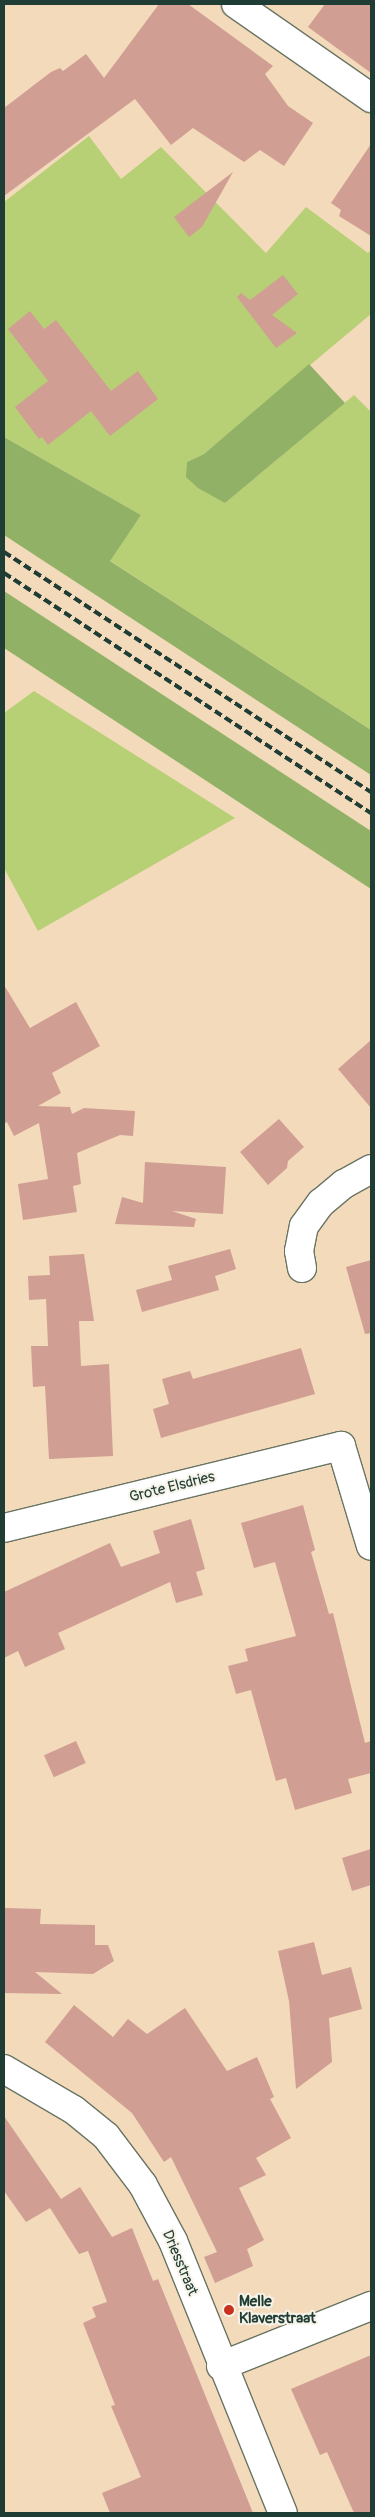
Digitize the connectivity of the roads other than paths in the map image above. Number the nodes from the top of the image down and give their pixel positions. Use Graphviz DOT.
graph roads {
  1 [pos="236,4"];
  2 [pos="371,98"];
  3 [pos="371,1169"];
  4 [pos="302,1268"];
  5 [pos="4,1528"];
  6 [pos="371,1546"];
  7 [pos="4,2069"];
  8 [pos="371,2306"];
  9 [pos="221,2366"];
  10 [pos="283,2513"];
  1 -- 2 [label="street"];
  3 -- 4 [label="street"];
  5 -- 6 [label="street, Grote Elsdries"];
  7 -- 9 [label="street, Driesstraat"];
  8 -- 9 [label="street"];
  9 -- 10 [label="street, Driesstraat"];
}
